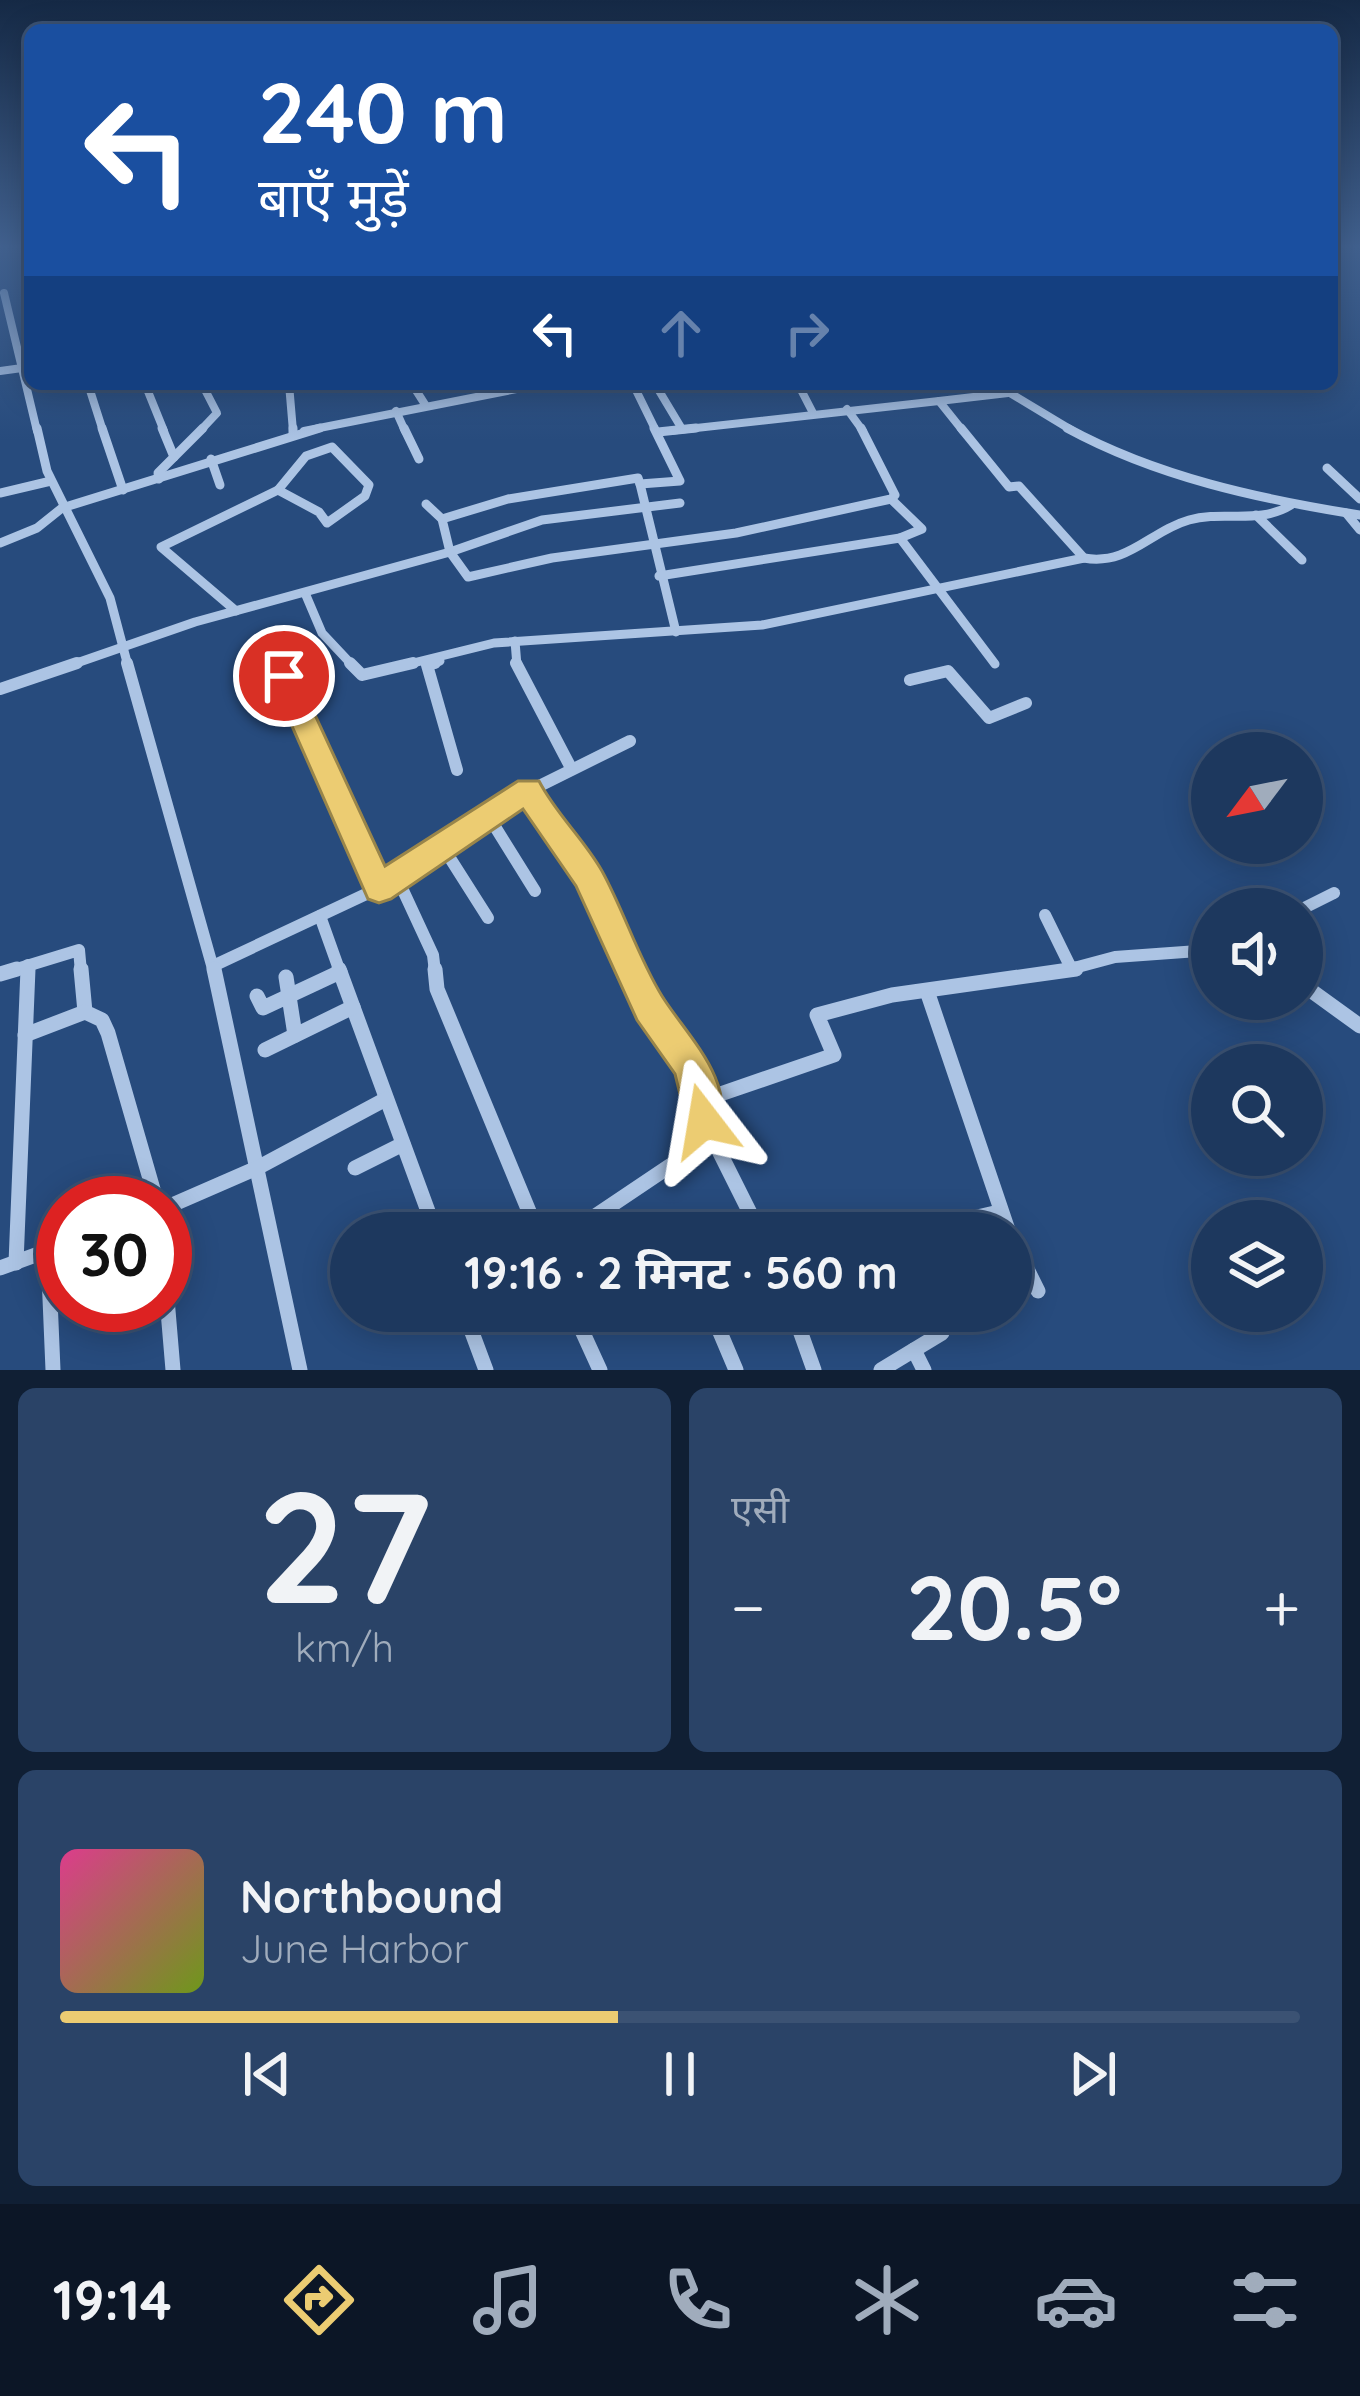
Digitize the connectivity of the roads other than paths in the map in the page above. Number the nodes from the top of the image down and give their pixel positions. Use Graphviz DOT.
graph roads {
  1 [pos="10,313"];
  2 [pos="24,365"];
  3 [pos="30,390"];
  4 [pos="90,390"];
  5 [pos="147,390"];
  6 [pos="205,390"];
  7 [pos="289,390"];
  8 [pos="416,390"];
  9 [pos="510,390"];
  10 [pos="636,390"];
  11 [pos="659,390"];
  12 [pos="801,390"];
  13 [pos="1004,390"];
  14 [pos="1008,393"];
  15 [pos="939,401"];
  16 [pos="426,406"];
  17 [pos="847,409"];
  18 [pos="396,411"];
  19 [pos="813,413"];
  20 [pos="682,429"];
  21 [pos="658,432"];
  22 [pos="292,433"];
  23 [pos="174,457"];
  24 [pos="211,459"];
  25 [pos="419,459"];
  26 [pos="1327,469"];
  27 [pos="159,479"];
  28 [pos="51,481"];
  29 [pos="220,484"];
  30 [pos="640,484"];
  31 [pos="123,490"];
  32 [pos="278,490"];
  33 [pos="0,493"];
  34 [pos="891,499"];
  35 [pos="1360,499"];
  36 [pos="680,503"];
  37 [pos="426,504"];
  38 [pos="1291,505"];
  39 [pos="644,507"];
  40 [pos="62,508"];
  41 [pos="1346,513"];
  42 [pos="1256,515"];
  43 [pos="1360,515"];
  44 [pos="442,519"];
  45 [pos="1360,530"];
  46 [pos="900,538"];
  47 [pos="0,543"];
  48 [pos="651,543"];
  49 [pos="450,552"];
  50 [pos="1084,559"];
  51 [pos="1302,560"];
  52 [pos="659,576"];
  53 [pos="936,590"];
  54 [pos="305,593"];
  55 [pos="236,611"];
  56 [pos="676,632"];
  57 [pos="514,641"];
  58 [pos="122,645"];
  59 [pos="476,646"];
  60 [pos="994,664"];
  61 [pos="284,676"];
  62 [pos="910,680"];
  63 [pos="0,689"];
  64 [pos="1026,704"];
  65 [pos="630,741"];
  66 [pos="570,766"];
  67 [pos="457,770"];
  68 [pos="529,789"];
  69 [pos="488,818"];
  70 [pos="441,844"];
  71 [pos="395,873"];
  72 [pos="379,888"];
  73 [pos="535,891"];
  74 [pos="1334,893"];
  75 [pos="1323,898"];
  76 [pos="1045,915"];
  77 [pos="320,916"];
  78 [pos="488,918"];
  79 [pos="1191,952"];
  80 [pos="28,965"];
  81 [pos="213,966"];
  82 [pos="1072,970"];
  83 [pos="340,972"];
  84 [pos="0,974"];
  85 [pos="286,977"];
  86 [pos="927,991"];
  87 [pos="257,996"];
  88 [pos="287,997"];
  89 [pos="1323,999"];
  90 [pos="353,1007"];
  91 [pos="85,1012"];
  92 [pos="1360,1025"];
  93 [pos="26,1035"];
  94 [pos="296,1035"];
  95 [pos="265,1050"];
  96 [pos="386,1100"];
  97 [pos="703,1100"];
  98 [pos="704,1121"];
  99 [pos="403,1144"];
  100 [pos="259,1167"];
  101 [pos="355,1168"];
  102 [pos="152,1176"];
  103 [pos="192,1193"];
  104 [pos="999,1211"];
  105 [pos="428,1212"];
  106 [pos="529,1212"];
  107 [pos="601,1212"];
  108 [pos="750,1212"];
  109 [pos="995,1212"];
  110 [pos="8,1266"];
  111 [pos="1032,1280"];
  112 [pos="1038,1292"];
  113 [pos="54,1332"];
  114 [pos="170,1332"];
  115 [pos="472,1332"];
  116 [pos="583,1332"];
  117 [pos="720,1332"];
  118 [pos="801,1332"];
  119 [pos="942,1333"];
  120 [pos="914,1350"];
  121 [pos="53,1370"];
  122 [pos="173,1370"];
  123 [pos="300,1370"];
  124 [pos="486,1370"];
  125 [pos="600,1370"];
  126 [pos="736,1370"];
  127 [pos="814,1370"];
  128 [pos="881,1370"];
  129 [pos="924,1370"];
  1 -- 2 [label="street"];
  3 -- 28 [label="street"];
  4 -- 31 [label="street"];
  5 -- 23 [label="street"];
  6 -- 23 [label="street"];
  7 -- 22 [label="street"];
  8 -- 16 [label="street"];
  9 -- 16 [label="street"];
  10 -- 21 [label="street"];
  11 -- 20 [label="street"];
  12 -- 19 [label="street"];
  13 -- 14 [label="street"];
  14 -- 15 [label="street"];
  14 -- 38 [label="street"];
  15 -- 17 [label="street"];
  15 -- 50 [label="street"];
  16 -- 18 [label="street"];
  17 -- 19 [label="street"];
  17 -- 34 [label="street"];
  18 -- 22 [label="street"];
  18 -- 25 [label="street"];
  19 -- 20 [label="street"];
  20 -- 21 [label="street"];
  21 -- 30 [label="street"];
  22 -- 24 [label="street"];
  23 -- 27 [label="street"];
  24 -- 27 [label="street"];
  24 -- 29 [label="street"];
  26 -- 35 [label="street"];
  27 -- 31 [label="street"];
  28 -- 33 [label="street"];
  28 -- 40 [label="street"];
  30 -- 39 [label="street"];
  30 -- 44 [label="street"];
  31 -- 40 [label="street"];
  32 -- 32 [label="street"];
  32 -- 55 [label="street"];
  34 -- 46 [label="street"];
  34 -- 48 [label="street"];
  36 -- 39 [label="street"];
  37 -- 44 [label="street"];
  38 -- 41 [label="street"];
  38 -- 42 [label="street"];
  39 -- 48 [label="street"];
  39 -- 49 [label="street"];
  40 -- 47 [label="street"];
  40 -- 58 [label="street"];
  41 -- 43 [label="street"];
  41 -- 45 [label="street"];
  42 -- 50 [label="street"];
  42 -- 51 [label="street"];
  44 -- 49 [label="street"];
  46 -- 52 [label="street"];
  46 -- 53 [label="street"];
  48 -- 49 [label="street"];
  48 -- 52 [label="street"];
  49 -- 54 [label="street"];
  50 -- 53 [label="street"];
  52 -- 56 [label="street"];
  53 -- 56 [label="street"];
  53 -- 60 [label="street"];
  54 -- 55 [label="street"];
  54 -- 59 [label="street"];
  55 -- 58 [label="street"];
  56 -- 57 [label="street"];
  57 -- 59 [label="street"];
  57 -- 66 [label="street"];
  58 -- 63 [label="street"];
  58 -- 81 [label="street"];
  59 -- 67 [label="street"];
  61 -- 72 [label="street"];
  62 -- 64 [label="street"];
  65 -- 66 [label="street"];
  66 -- 68 [label="street"];
  68 -- 69 [label="street"];
  68 -- 97 [label="street"];
  69 -- 70 [label="street"];
  69 -- 73 [label="street"];
  70 -- 71 [label="street"];
  70 -- 78 [label="street"];
  71 -- 72 [label="street"];
  71 -- 106 [label="street"];
  72 -- 77 [label="street"];
  74 -- 75 [label="street"];
  76 -- 82 [label="street"];
  77 -- 81 [label="street"];
  77 -- 83 [label="street"];
  79 -- 82 [label="street"];
  80 -- 84 [label="street"];
  80 -- 91 [label="street"];
  80 -- 93 [label="street"];
  81 -- 100 [label="street"];
  82 -- 86 [label="street"];
  83 -- 88 [label="street"];
  83 -- 90 [label="street"];
  85 -- 88 [label="street"];
  86 -- 97 [label="street"];
  86 -- 104 [label="street"];
  87 -- 88 [label="street"];
  88 -- 94 [label="street"];
  89 -- 92 [label="street"];
  90 -- 94 [label="street"];
  90 -- 96 [label="street"];
  91 -- 93 [label="street"];
  91 -- 102 [label="street"];
  93 -- 110 [label="street"];
  94 -- 95 [label="street"];
  96 -- 99 [label="street"];
  96 -- 100 [label="street"];
  97 -- 98 [label="street"];
  98 -- 107 [label="street"];
  98 -- 108 [label="street"];
  99 -- 101 [label="street"];
  99 -- 105 [label="street"];
  100 -- 103 [label="street"];
  100 -- 123 [label="street"];
  104 -- 109 [label="street"];
  111 -- 112 [label="street"];
  113 -- 121 [label="street"];
  114 -- 122 [label="street"];
  115 -- 124 [label="street"];
  116 -- 125 [label="street"];
  117 -- 126 [label="street"];
  118 -- 127 [label="street"];
  119 -- 120 [label="street"];
  120 -- 128 [label="street"];
  120 -- 129 [label="street"];
}
